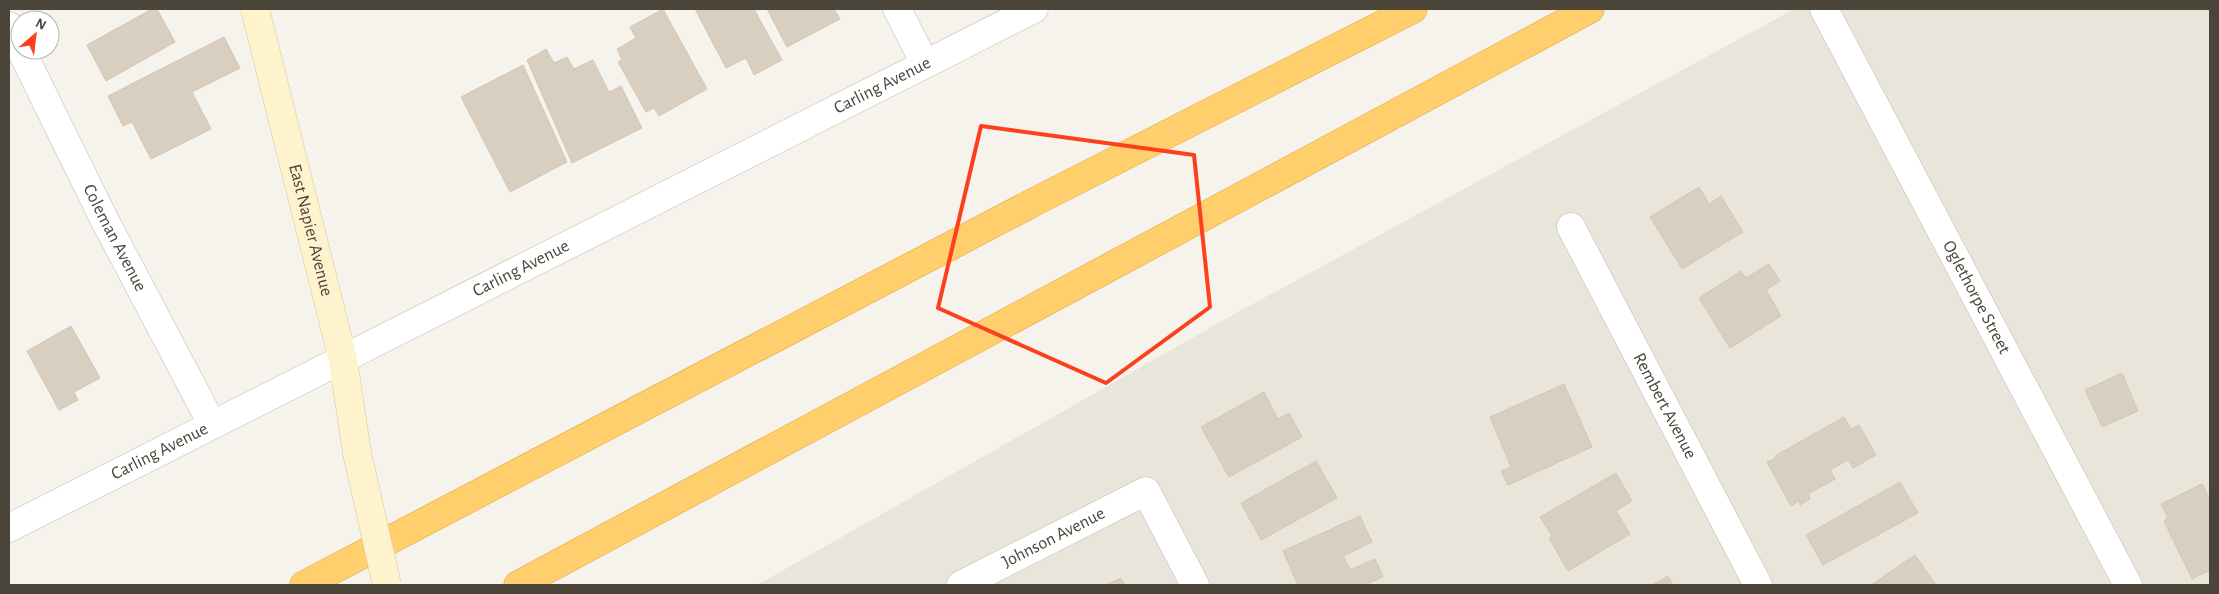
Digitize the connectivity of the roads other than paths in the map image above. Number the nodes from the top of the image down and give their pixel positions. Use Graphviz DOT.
graph roads {
  1 [pos="255,9"];
  2 [pos="897,9"];
  3 [pos="1034,9"];
  4 [pos="1413,9"];
  5 [pos="1590,9"];
  6 [pos="1824,9"];
  7 [pos="25,60"];
  8 [pos="925,64"];
  9 [pos="1571,228"];
  10 [pos="343,360"];
  11 [pos="212,424"];
  12 [pos="9,528"];
  13 [pos="304,585"];
  14 [pos="387,585"];
  15 [pos="518,585"];
  16 [pos="961,585"];
  17 [pos="1195,585"];
  18 [pos="1758,585"];
  19 [pos="2128,585"];
  1 -- 10 [label="street, East Napier Avenue"];
  2 -- 8 [label="street"];
  3 -- 8 [label="street, Carling Avenue"];
  4 -- 13 [label="highway"];
  5 -- 15 [label="highway"];
  6 -- 19 [label="street, Oglethorpe Street"];
  7 -- 11 [label="street, Coleman Avenue"];
  8 -- 10 [label="street, Carling Avenue"];
  9 -- 18 [label="street, Rembert Avenue"];
  10 -- 11 [label="street, Carling Avenue"];
  10 -- 14 [label="street, East Napier Avenue, bridge"];
  11 -- 12 [label="street, Carling Avenue"];
  16 -- 17 [label="street, Johnson Avenue"];
}
